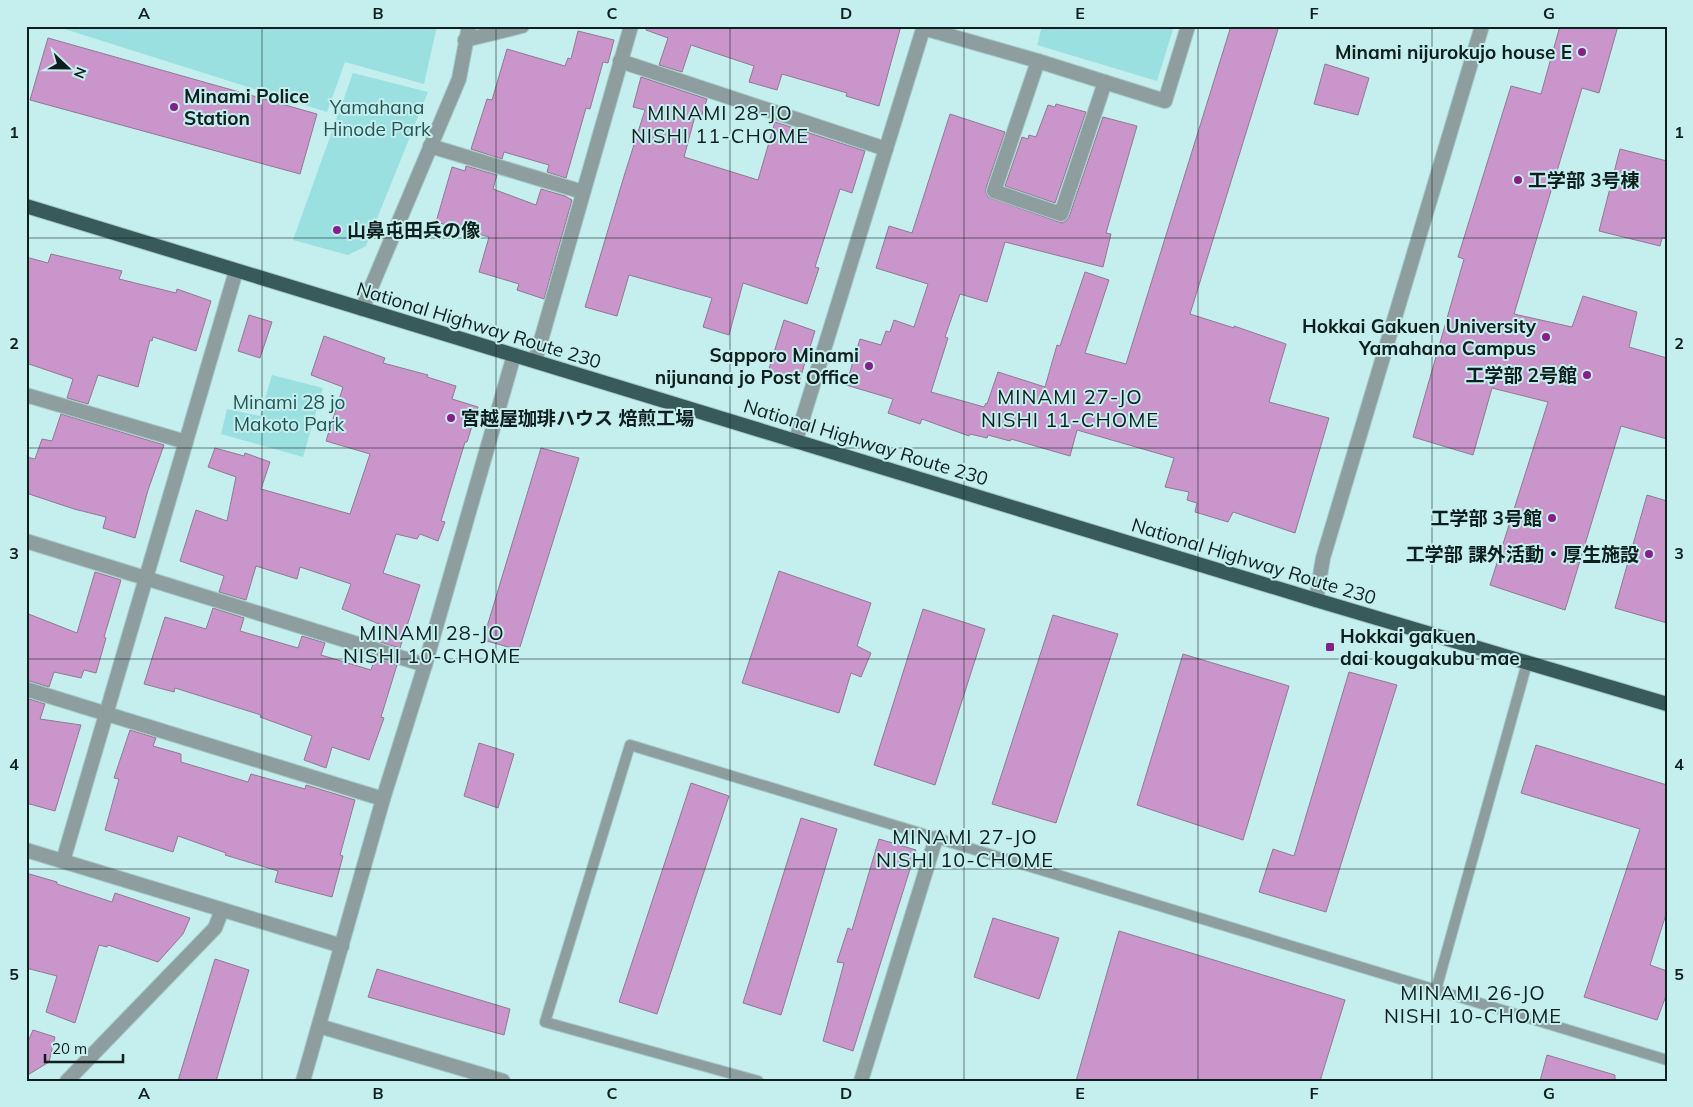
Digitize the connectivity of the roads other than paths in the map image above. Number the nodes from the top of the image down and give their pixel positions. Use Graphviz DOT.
graph roads {
  1 [pos="468,26"];
  2 [pos="522,26"];
  3 [pos="631,26"];
  4 [pos="1188,26"];
  5 [pos="1482,26"];
  6 [pos="924,27"];
  7 [pos="465,40"];
  8 [pos="620,61"];
  9 [pos="1038,61"];
  10 [pos="1105,82"];
  11 [pos="430,146"];
  12 [pos="886,149"];
  13 [pos="583,192"];
  14 [pos="26,206"];
  15 [pos="236,271"];
  16 [pos="362,309"];
  17 [pos="514,355"];
  18 [pos="535,362"];
  19 [pos="26,395"];
  20 [pos="796,440"];
  21 [pos="186,442"];
  22 [pos="26,541"];
  23 [pos="146,578"];
  24 [pos="1316,600"];
  25 [pos="1527,663"];
  26 [pos="425,665"];
  27 [pos="26,689"];
  28 [pos="1667,704"];
  29 [pos="107,713"];
  30 [pos="383,799"];
  31 [pos="936,838"];
  32 [pos="26,850"];
  33 [pos="63,862"];
  34 [pos="222,910"];
  35 [pos="342,946"];
  36 [pos="1436,990"];
  37 [pos="319,1026"];
  38 [pos="1667,1060"];
  39 [pos="67,1081"];
  40 [pos="303,1081"];
  41 [pos="503,1081"];
  42 [pos="758,1081"];
  43 [pos="861,1081"];
  1 -- 7 [label="street"];
  2 -- 7 [label="street"];
  3 -- 8 [label="street"];
  4 -- 10 [label="street"];
  5 -- 24 [label="street"];
  6 -- 9 [label="street"];
  6 -- 12 [label="street"];
  7 -- 11 [label="street"];
  8 -- 12 [label="street"];
  8 -- 13 [label="street"];
  9 -- 10 [label="street"];
  9 -- 10 [label="street"];
  11 -- 13 [label="street"];
  11 -- 16 [label="street"];
  12 -- 20 [label="street"];
  13 -- 18 [label="street"];
  14 -- 15 [label="highway, National Highway Route 230"];
  15 -- 16 [label="highway, National Highway Route 230"];
  15 -- 21 [label="street"];
  16 -- 17 [label="highway, National Highway Route 230"];
  17 -- 18 [label="highway, National Highway Route 230"];
  17 -- 26 [label="street"];
  18 -- 20 [label="highway, National Highway Route 230"];
  19 -- 21 [label="street"];
  20 -- 24 [label="highway, National Highway Route 230"];
  21 -- 23 [label="street"];
  22 -- 23 [label="street"];
  23 -- 26 [label="street"];
  23 -- 29 [label="street"];
  24 -- 25 [label="highway, National Highway Route 230"];
  25 -- 28 [label="highway, National Highway Route 230"];
  25 -- 36 [label="lane"];
  26 -- 30 [label="street"];
  27 -- 29 [label="street"];
  29 -- 30 [label="street"];
  29 -- 33 [label="street"];
  30 -- 35 [label="street"];
  31 -- 36 [label="lane"];
  31 -- 42 [label="lane"];
  31 -- 43 [label="street"];
  32 -- 33 [label="street"];
  33 -- 34 [label="street"];
  34 -- 35 [label="street"];
  34 -- 39 [label="street"];
  35 -- 37 [label="street"];
  36 -- 38 [label="lane"];
  37 -- 40 [label="street"];
  37 -- 41 [label="street"];
}
